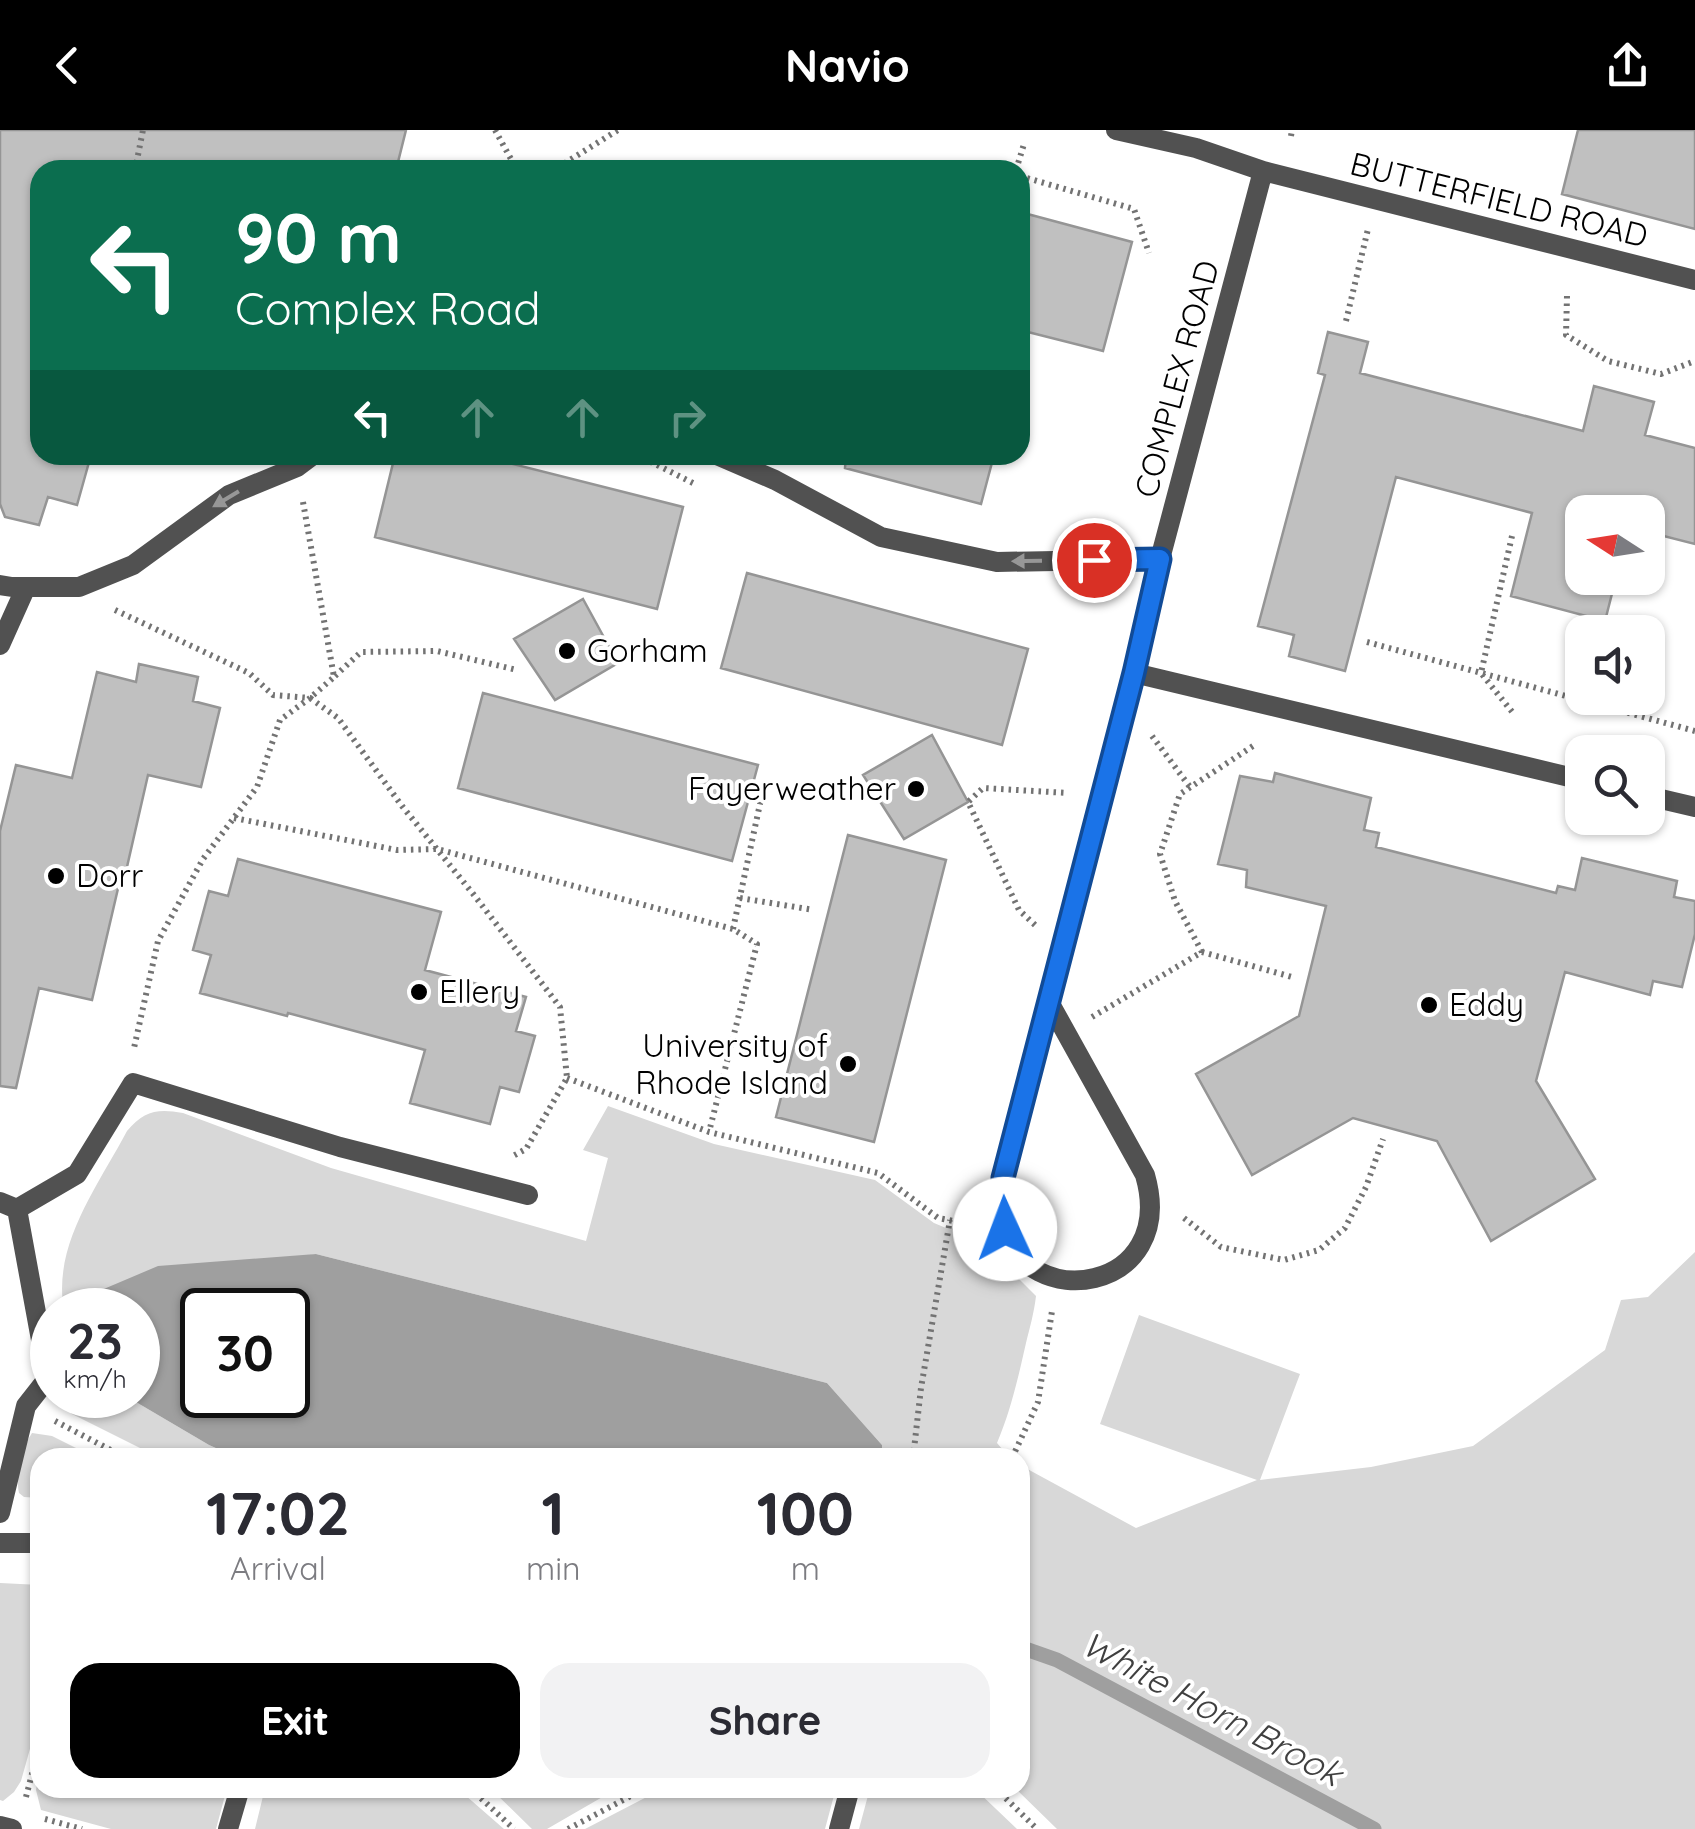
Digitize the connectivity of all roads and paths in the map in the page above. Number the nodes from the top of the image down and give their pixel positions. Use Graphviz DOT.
graph roads {
  1 [pos="143,130"];
  2 [pos="494,130"];
  3 [pos="618,130"];
  4 [pos="1116,130"];
  5 [pos="1024,144"];
  6 [pos="138,160"];
  7 [pos="511,160"];
  8 [pos="571,160"];
  9 [pos="1021,160"];
  10 [pos="1263,171"];
  11 [pos="1030,177"];
  12 [pos="1368,226"];
  13 [pos="1148,253"];
  14 [pos="1695,280"];
  15 [pos="1567,296"];
  16 [pos="1346,321"];
  17 [pos="1695,361"];
  18 [pos="296,465"];
  19 [pos="306,465"];
  20 [pos="740,465"];
  21 [pos="1512,536"];
  22 [pos="1160,559"];
  23 [pos="0,584"];
  24 [pos="88,584"];
  25 [pos="26,587"];
  26 [pos="1367,642"];
  27 [pos="0,644"];
  28 [pos="517,670"];
  29 [pos="1134,673"];
  30 [pos="1481,673"];
  31 [pos="334,677"];
  32 [pos="310,698"];
  33 [pos="1513,713"];
  34 [pos="1148,730"];
  35 [pos="1695,731"];
  36 [pos="1253,746"];
  37 [pos="1565,776"];
  38 [pos="1190,788"];
  39 [pos="762,790"];
  40 [pos="1102,795"];
  41 [pos="1665,800"];
  42 [pos="1695,808"];
  43 [pos="234,818"];
  44 [pos="437,849"];
  45 [pos="740,898"];
  46 [pos="814,910"];
  47 [pos="733,929"];
  48 [pos="1062,950"];
  49 [pos="1202,952"];
  50 [pos="1292,977"];
  51 [pos="1049,1002"];
  52 [pos="1066,1033"];
  53 [pos="566,1078"];
  54 [pos="133,1083"];
  55 [pos="709,1132"];
  56 [pos="1382,1139"];
  57 [pos="467,1179"];
  58 [pos="528,1195"];
  59 [pos="1151,1195"];
  60 [pos="8,1205"];
  61 [pos="950,1220"];
  62 [pos="1005,1229"];
  63 [pos="1057,1279"];
  64 [pos="26,1406"];
  65 [pos="107,1448"];
  66 [pos="915,1448"];
  67 [pos="1017,1448"];
  68 [pos="0,1513"];
  69 [pos="0,1542"];
  70 [pos="30,1542"];
  71 [pos="30,1777"];
  72 [pos="237,1798"];
  73 [pos="481,1798"];
  74 [pos="627,1798"];
  75 [pos="847,1798"];
  76 [pos="1005,1798"];
  77 [pos="17,1821"];
  78 [pos="0,1826"];
  79 [pos="228,1829"];
  80 [pos="514,1829"];
  81 [pos="568,1829"];
  82 [pos="839,1829"];
  83 [pos="1037,1829"];
  1 -- 6 [label="path"];
  2 -- 7 [label="path"];
  3 -- 8 [label="path"];
  4 -- 10 [label="street, BUTTERFIELD ROAD"];
  5 -- 9 [label="path"];
  10 -- 14 [label="street, BUTTERFIELD ROAD"];
  10 -- 22 [label="street, COMPLEX ROAD"];
  11 -- 13 [label="path"];
  12 -- 16 [label="path"];
  15 -- 17 [label="path"];
  18 -- 24 [label="street, one-way"];
  19 -- 31 [label="path"];
  22 -- 20 [label="street, one-way"];
  21 -- 30 [label="path"];
  22 -- 29 [label="street, COMPLEX ROAD"];
  23 -- 25 [label="street"];
  24 -- 25 [label="street"];
  24 -- 32 [label="path"];
  25 -- 27 [label="street"];
  26 -- 30 [label="path"];
  28 -- 31 [label="path"];
  29 -- 37 [label="street"];
  29 -- 40 [label="street, COMPLEX ROAD"];
  30 -- 33 [label="path"];
  30 -- 35 [label="path"];
  31 -- 32 [label="path"];
  32 -- 43 [label="path"];
  32 -- 44 [label="path"];
  34 -- 38 [label="path"];
  36 -- 38 [label="path"];
  38 -- 49 [label="path"];
  39 -- 45 [label="path"];
  40 -- 48 [label="street, COMPLEX ROAD"];
  40 -- 48 [label="path"];
  41 -- 42 [label="street"];
  43 -- 44 [label="path"];
  43 -- 54 [label="path"];
  44 -- 47 [label="path"];
  44 -- 53 [label="path"];
  45 -- 46 [label="path"];
  45 -- 47 [label="path"];
  47 -- 55 [label="path"];
  48 -- 51 [label="street, COMPLEX ROAD"];
  49 -- 50 [label="path"];
  49 -- 52 [label="path"];
  51 -- 52 [label="street"];
  51 -- 62 [label="street, COMPLEX ROAD"];
  52 -- 59 [label="street"];
  53 -- 55 [label="path"];
  53 -- 57 [label="path"];
  54 -- 57 [label="street"];
  54 -- 60 [label="street"];
  55 -- 61 [label="path"];
  56 -- 59 [label="path"];
  57 -- 58 [label="street"];
  59 -- 63 [label="street"];
  60 -- 64 [label="street"];
  61 -- 62 [label="path"];
  61 -- 66 [label="path"];
  62 -- 63 [label="street"];
  63 -- 67 [label="path"];
  64 -- 65 [label="path"];
  64 -- 68 [label="street"];
  69 -- 70 [label="street"];
  71 -- 77 [label="path"];
  72 -- 79 [label="street"];
  73 -- 80 [label="path"];
  74 -- 81 [label="path"];
  75 -- 82 [label="street"];
  76 -- 83 [label="path"];
  77 -- 78 [label="street"];
}
